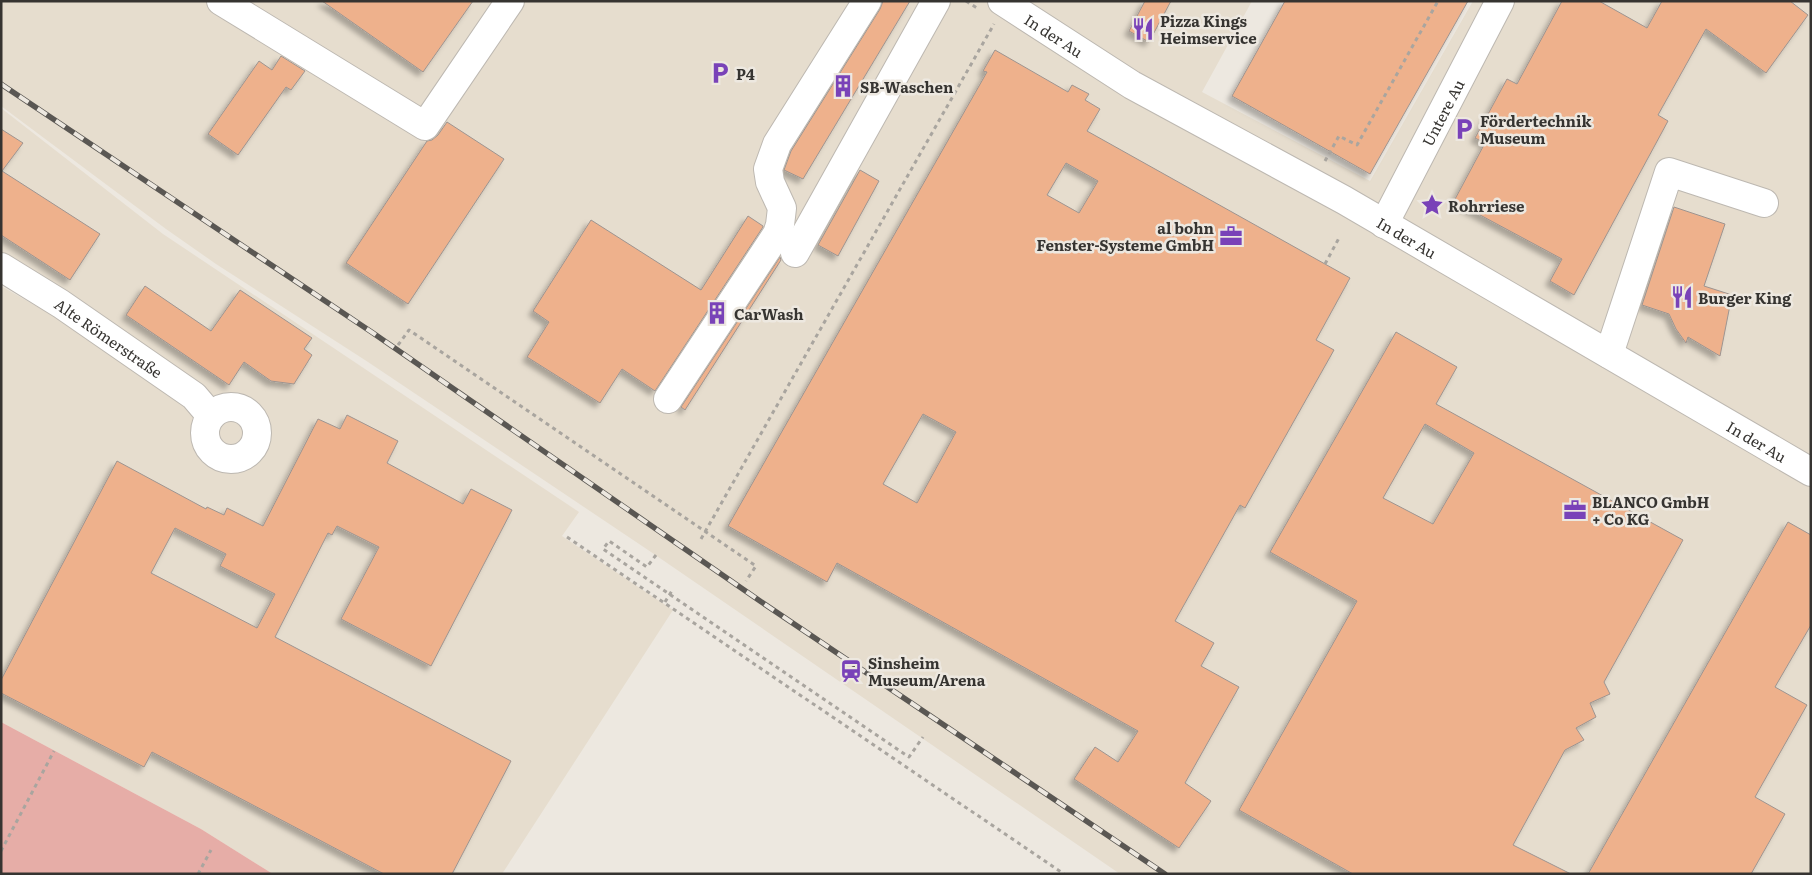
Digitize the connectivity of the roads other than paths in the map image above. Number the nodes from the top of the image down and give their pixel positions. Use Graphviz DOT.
graph roads {
  1 [pos="221,1"];
  2 [pos="510,1"];
  3 [pos="867,1"];
  4 [pos="936,1"];
  5 [pos="1500,1"];
  6 [pos="1004,2"];
  7 [pos="770,182"];
  8 [pos="1764,203"];
  9 [pos="819,209"];
  10 [pos="1384,224"];
  11 [pos="795,253"];
  12 [pos="1,268"];
  13 [pos="1609,354"];
  14 [pos="668,399"];
  15 [pos="210,416"];
  16 [pos="1811,472"];
  1 -- 2 [label="street"];
  3 -- 7 [label="street"];
  4 -- 9 [label="street"];
  5 -- 10 [label="street, Untere Au"];
  6 -- 10 [label="street, In der Au"];
  7 -- 9 [label="street"];
  7 -- 14 [label="street"];
  8 -- 13 [label="street"];
  9 -- 11 [label="street"];
  10 -- 13 [label="street, In der Au"];
  12 -- 15 [label="street, Alte Römerstraße"];
  13 -- 16 [label="street, In der Au"];
}
